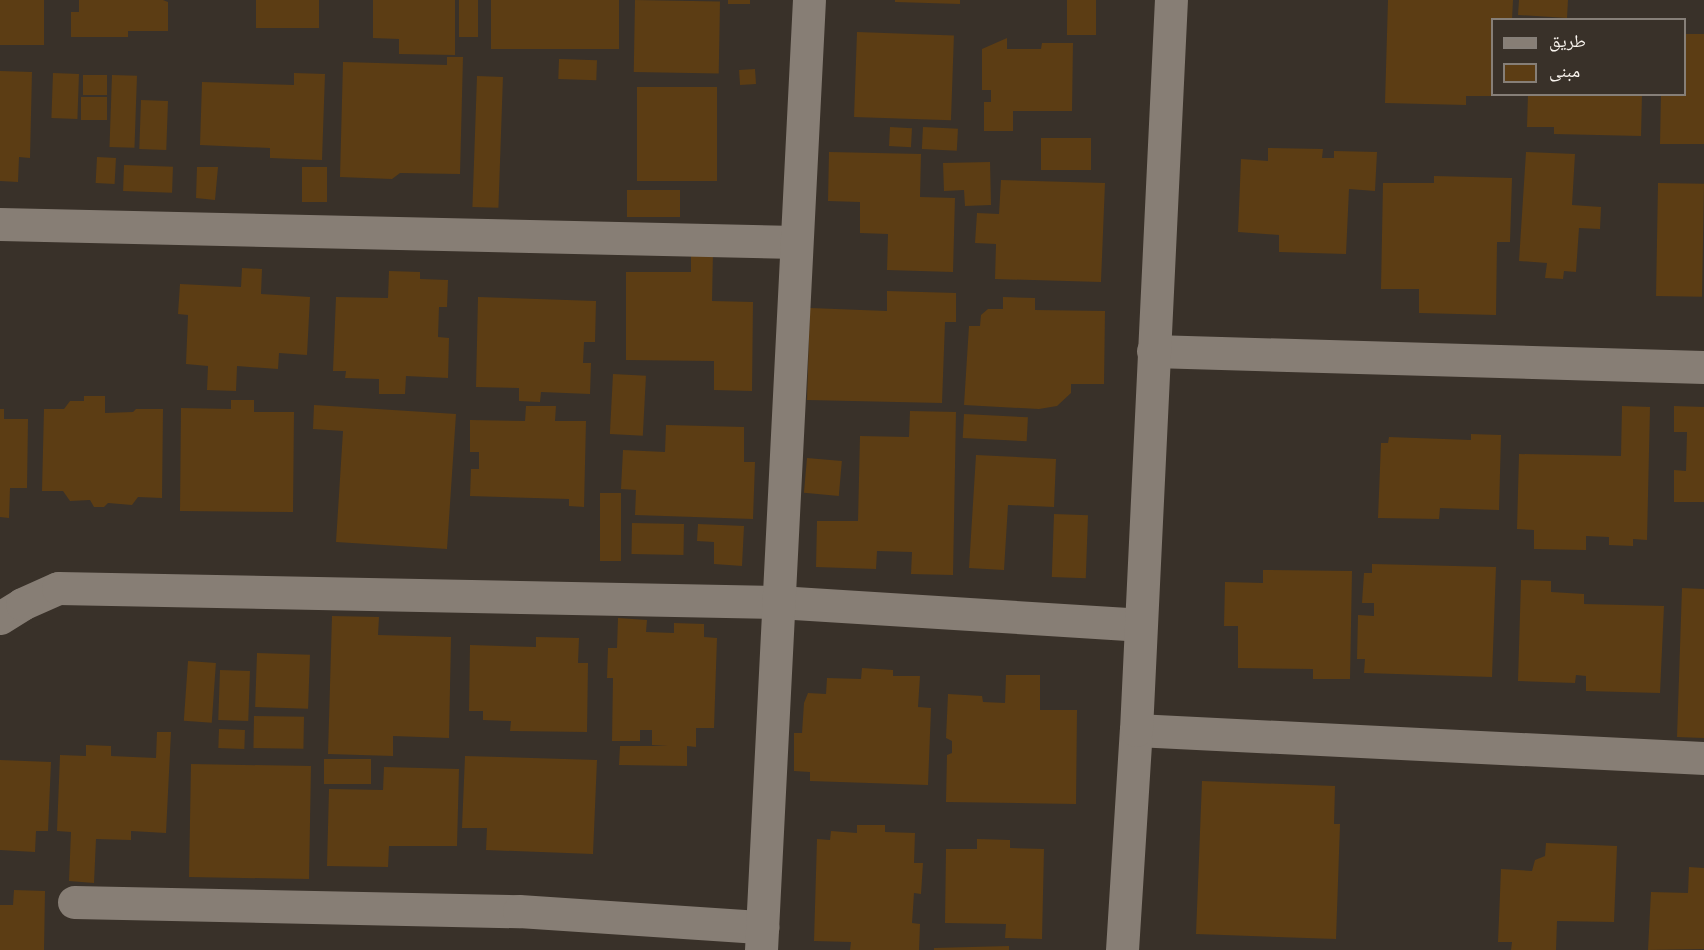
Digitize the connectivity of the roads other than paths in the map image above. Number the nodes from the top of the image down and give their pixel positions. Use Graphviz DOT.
graph roads {
  1 [pos="809,0"];
  2 [pos="1171,0"];
  3 [pos="0,224"];
  4 [pos="796,242"];
  5 [pos="1153,351"];
  6 [pos="1704,367"];
  7 [pos="778,602"];
  8 [pos="0,618"];
  9 [pos="1139,625"];
  10 [pos="1136,730"];
  11 [pos="1704,758"];
  12 [pos="74,902"];
  13 [pos="761,938"];
  14 [pos="1122,950"];
  1 -- 4 [label="street"];
  2 -- 5 [label="street"];
  3 -- 4 [label="street"];
  4 -- 7 [label="street"];
  5 -- 6 [label="street"];
  5 -- 9 [label="street"];
  7 -- 8 [label="street"];
  7 -- 9 [label="street"];
  7 -- 13 [label="street"];
  9 -- 10 [label="street"];
  10 -- 11 [label="street"];
  10 -- 14 [label="street"];
  12 -- 13 [label="street"];
}
